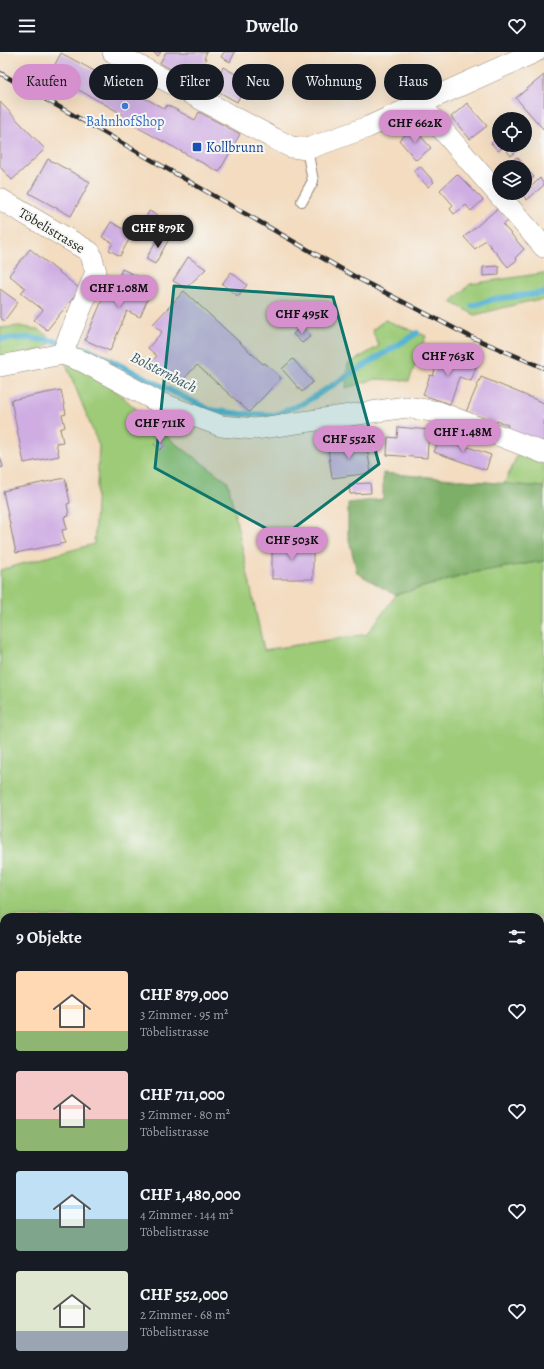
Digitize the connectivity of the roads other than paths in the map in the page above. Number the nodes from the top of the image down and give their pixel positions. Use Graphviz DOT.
graph roads {
  1 [pos="113,52"];
  2 [pos="530,53"];
  3 [pos="420,104"];
  4 [pos="306,149"];
  5 [pos="0,199"];
  6 [pos="302,201"];
  7 [pos="544,247"];
  8 [pos="62,352"];
  9 [pos="0,366"];
  10 [pos="544,452"];
  1 -- 4 [label="street"];
  2 -- 3 [label="street"];
  3 -- 4 [label="street"];
  3 -- 7 [label="street"];
  4 -- 6 [label="lane"];
  5 -- 8 [label="street, Töbelistrasse"];
  8 -- 9 [label="street"];
  8 -- 10 [label="street"];
}
